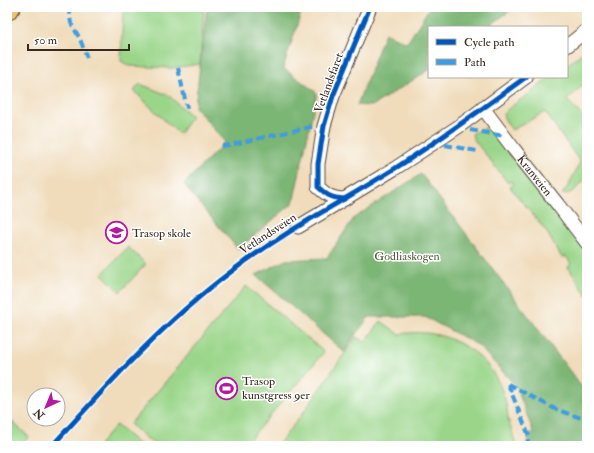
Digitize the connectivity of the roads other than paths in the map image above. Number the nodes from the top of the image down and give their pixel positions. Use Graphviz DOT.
graph roads {
  1 [pos="12,7"];
  2 [pos="370,7"];
  3 [pos="7,12"];
  4 [pos="587,30"];
  5 [pos="568,45"];
  6 [pos="525,78"];
  7 [pos="484,108"];
  8 [pos="344,199"];
  9 [pos="298,227"];
  10 [pos="587,243"];
  1 -- 3 [label="main road"];
  2 -- 8 [label="street, Vetlandsfaret"];
  4 -- 5 [label="street"];
  6 -- 7 [label="street, Vetlandsveien"];
  7 -- 8 [label="street, Vetlandsveien"];
  7 -- 10 [label="street, Kranveien"];
  8 -- 9 [label="street, Vetlandsveien"];
}
